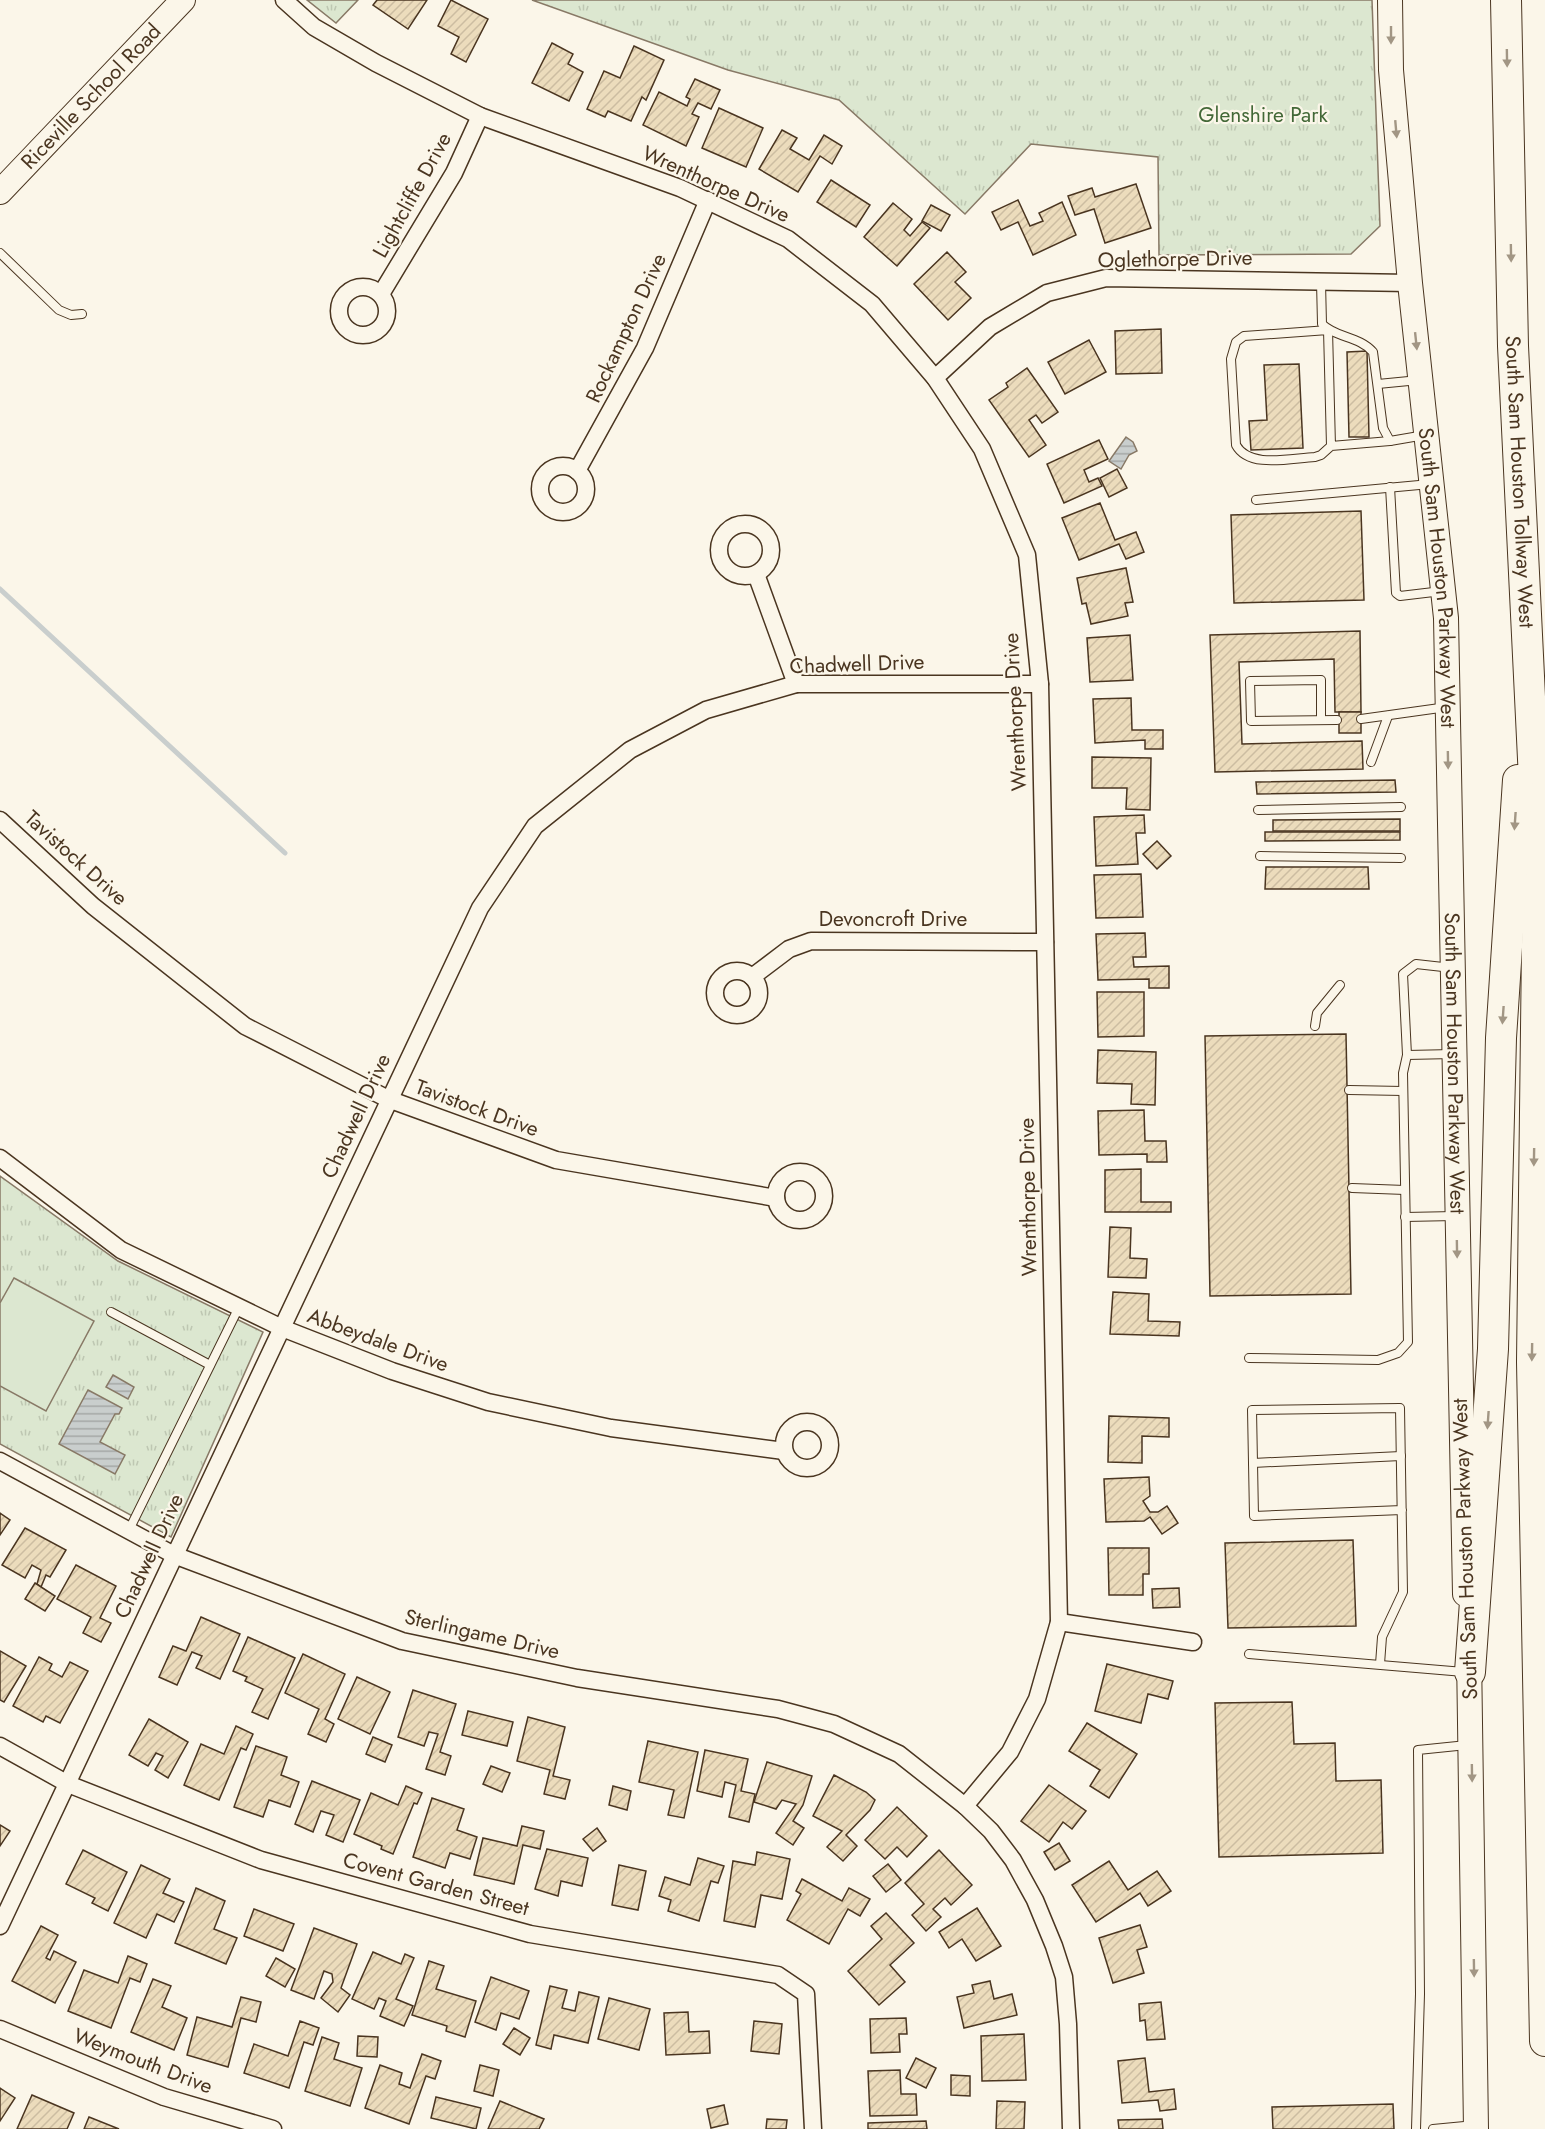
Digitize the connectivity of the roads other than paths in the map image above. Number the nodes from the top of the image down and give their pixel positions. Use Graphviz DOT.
graph roads {
  1 [pos="183,0"];
  2 [pos="284,0"];
  3 [pos="1390,0"];
  4 [pos="1506,0"];
  5 [pos="480,116"];
  6 [pos="0,192"];
  7 [pos="708,200"];
  8 [pos="0,253"];
  9 [pos="1321,282"];
  10 [pos="1410,283"];
  11 [pos="381,294"];
  12 [pos="82,314"];
  13 [pos="1328,330"];
  14 [pos="935,378"];
  15 [pos="1420,380"];
  16 [pos="1378,384"];
  17 [pos="1425,435"];
  18 [pos="1390,441"];
  19 [pos="1331,446"];
  20 [pos="577,471"];
  21 [pos="1430,483"];
  22 [pos="1390,488"];
  23 [pos="1256,500"];
  24 [pos="756,574"];
  25 [pos="1443,591"];
  26 [pos="1527,636"];
  27 [pos="796,684"];
  28 [pos="1040,684"];
  29 [pos="1447,707"];
  30 [pos="1388,716"];
  31 [pos="1361,719"];
  32 [pos="1321,720"];
  33 [pos="1336,720"];
  34 [pos="1371,762"];
  35 [pos="1401,807"];
  36 [pos="1258,810"];
  37 [pos="0,820"];
  38 [pos="1260,856"];
  39 [pos="1401,858"];
  40 [pos="1045,942"];
  41 [pos="1452,968"];
  42 [pos="752,977"];
  43 [pos="1340,985"];
  44 [pos="1315,1026"];
  45 [pos="1407,1054"];
  46 [pos="1454,1054"];
  47 [pos="1349,1090"];
  48 [pos="1403,1091"];
  49 [pos="388,1099"];
  50 [pos="0,1158"];
  51 [pos="1352,1188"];
  52 [pos="1404,1190"];
  53 [pos="776,1198"];
  54 [pos="1405,1216"];
  55 [pos="1457,1216"];
  56 [pos="239,1307"];
  57 [pos="111,1312"];
  58 [pos="282,1329"];
  59 [pos="1250,1358"];
  60 [pos="210,1365"];
  61 [pos="784,1451"];
  62 [pos="1401,1456"];
  63 [pos="0,1461"];
  64 [pos="1253,1463"];
  65 [pos="1402,1510"];
  66 [pos="129,1530"];
  67 [pos="174,1555"];
  68 [pos="1059,1622"];
  69 [pos="1193,1642"];
  70 [pos="1249,1654"];
  71 [pos="1380,1664"];
  72 [pos="1470,1672"];
  73 [pos="1472,1745"];
  74 [pos="0,1746"];
  75 [pos="68,1784"];
  76 [pos="965,1806"];
  77 [pos="0,1926"];
  78 [pos="0,2029"];
  79 [pos="1545,2041"];
  80 [pos="1476,2127"];
  81 [pos="273,2129"];
  82 [pos="813,2129"];
  83 [pos="1071,2129"];
  84 [pos="1416,2129"];
  85 [pos="1432,2129"];
  1 -- 6 [label="main road, Riceville School Road"];
  2 -- 5 [label="street, Wrenthorpe Drive"];
  3 -- 10 [label="main road, South Sam Houston Parkway West, one-way"];
  4 -- 26 [label="highway, South Sam Houston Tollway West, one-way"];
  5 -- 7 [label="street, Wrenthorpe Drive"];
  5 -- 11 [label="street, Lightcliffe Drive"];
  7 -- 14 [label="street, Wrenthorpe Drive"];
  7 -- 20 [label="street, Rockampton Drive"];
  8 -- 12 [label="lane"];
  9 -- 10 [label="street, Oglethorpe Drive"];
  9 -- 13 [label="lane"];
  9 -- 14 [label="street, Oglethorpe Drive"];
  10 -- 15 [label="main road, South Sam Houston Parkway West, one-way"];
  13 -- 16 [label="lane"];
  13 -- 19 [label="lane"];
  13 -- 19 [label="lane"];
  14 -- 28 [label="street, Wrenthorpe Drive"];
  15 -- 16 [label="lane"];
  15 -- 17 [label="main road, South Sam Houston Parkway West"];
  16 -- 18 [label="lane"];
  17 -- 18 [label="lane"];
  17 -- 21 [label="main road, South Sam Houston Parkway West"];
  18 -- 19 [label="lane"];
  21 -- 22 [label="lane"];
  21 -- 25 [label="main road, South Sam Houston Parkway West"];
  22 -- 23 [label="lane"];
  22 -- 25 [label="lane"];
  24 -- 27 [label="street"];
  25 -- 29 [label="main road, South Sam Houston Parkway West"];
  26 -- 72 [label="highway, one-way"];
  26 -- 79 [label="highway, South Sam Houston Tollway West, one-way"];
  27 -- 28 [label="street, Chadwell Drive"];
  27 -- 49 [label="street, Chadwell Drive"];
  28 -- 40 [label="street, Wrenthorpe Drive"];
  29 -- 30 [label="lane"];
  29 -- 41 [label="main road, South Sam Houston Parkway West, one-way"];
  30 -- 31 [label="lane"];
  30 -- 34 [label="lane"];
  32 -- 32 [label="lane"];
  32 -- 33 [label="lane"];
  35 -- 36 [label="lane"];
  37 -- 49 [label="street, Tavistock Drive"];
  38 -- 39 [label="lane"];
  40 -- 42 [label="street, Devoncroft Drive"];
  40 -- 68 [label="street, Wrenthorpe Drive"];
  41 -- 45 [label="lane"];
  41 -- 46 [label="main road, South Sam Houston Parkway West"];
  43 -- 44 [label="lane"];
  45 -- 46 [label="lane"];
  45 -- 48 [label="lane"];
  46 -- 55 [label="main road, South Sam Houston Parkway West"];
  47 -- 48 [label="lane"];
  48 -- 52 [label="lane"];
  49 -- 53 [label="street, Tavistock Drive"];
  49 -- 58 [label="street, Chadwell Drive"];
  50 -- 56 [label="street, Abbeydale Drive"];
  51 -- 52 [label="lane"];
  52 -- 54 [label="lane"];
  54 -- 55 [label="lane"];
  54 -- 59 [label="lane"];
  55 -- 72 [label="main road, South Sam Houston Parkway West, one-way"];
  56 -- 58 [label="street, Abbeydale Drive"];
  56 -- 60 [label="lane"];
  57 -- 60 [label="lane"];
  58 -- 61 [label="street, Abbeydale Drive"];
  58 -- 67 [label="street, Chadwell Drive"];
  60 -- 66 [label="lane"];
  62 -- 64 [label="lane"];
  62 -- 64 [label="lane"];
  62 -- 65 [label="lane"];
  63 -- 66 [label="street, Sterlingame Drive"];
  64 -- 65 [label="lane"];
  65 -- 71 [label="lane"];
  66 -- 67 [label="street, Sterlingame Drive"];
  67 -- 75 [label="street, Chadwell Drive"];
  67 -- 76 [label="street, Sterlingame Drive"];
  68 -- 69 [label="street"];
  68 -- 76 [label="street, Wrenthorpe Drive"];
  70 -- 71 [label="lane"];
  71 -- 72 [label="lane"];
  72 -- 73 [label="main road, South Sam Houston Parkway West"];
  73 -- 80 [label="main road, South Sam Houston Parkway West, one-way"];
  73 -- 84 [label="lane"];
  74 -- 75 [label="street, Covent Garden Street"];
  75 -- 77 [label="street, Chadwell Drive"];
  75 -- 82 [label="street, Covent Garden Street"];
  76 -- 83 [label="street, Sterlingame Drive"];
  78 -- 81 [label="street, Weymouth Drive"];
  80 -- 85 [label="lane"];
}
